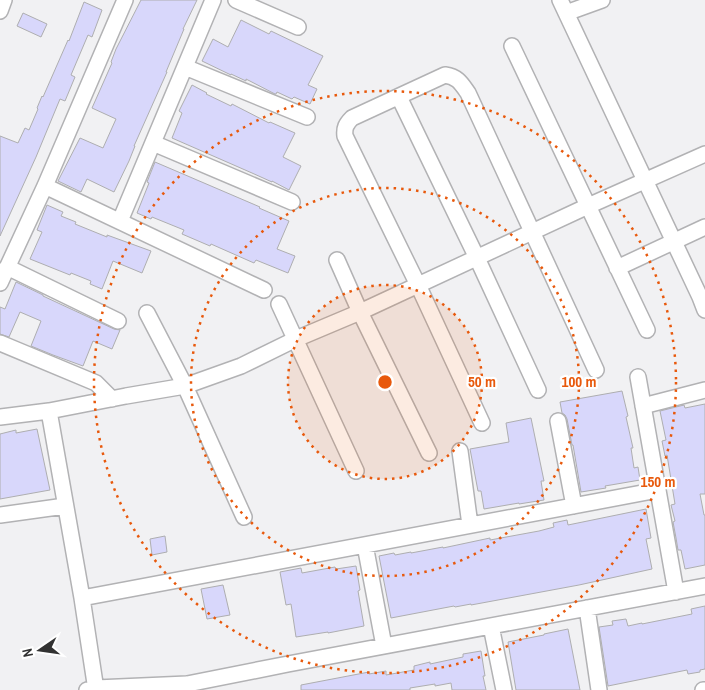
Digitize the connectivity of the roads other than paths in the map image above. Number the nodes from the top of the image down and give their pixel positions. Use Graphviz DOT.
graph roads {
  1 [pos="4,0"];
  2 [pos="125,0"];
  3 [pos="213,0"];
  4 [pos="236,0"];
  5 [pos="602,0"];
  6 [pos="563,7"];
  7 [pos="0,11"];
  8 [pos="298,26"];
  9 [pos="512,46"];
  10 [pos="184,67"];
  11 [pos="399,97"];
  12 [pos="307,117"];
  13 [pos="153,143"];
  14 [pos="705,154"];
  15 [pos="645,181"];
  16 [pos="45,186"];
  17 [pos="292,202"];
  18 [pos="588,206"];
  19 [pos="120,221"];
  20 [pos="705,226"];
  21 [pos="533,232"];
  22 [pos="673,241"];
  23 [pos="477,258"];
  24 [pos="337,260"];
  25 [pos="7,267"];
  26 [pos="617,268"];
  27 [pos="0,283"];
  28 [pos="418,285"];
  29 [pos="264,290"];
  30 [pos="703,300"];
  31 [pos="279,304"];
  32 [pos="360,312"];
  33 [pos="147,313"];
  34 [pos="118,321"];
  35 [pos="647,330"];
  36 [pos="296,339"];
  37 [pos="0,343"];
  38 [pos="596,370"];
  39 [pos="638,376"];
  40 [pos="185,386"];
  41 [pos="538,390"];
  42 [pos="705,390"];
  43 [pos="112,399"];
  44 [pos="643,406"];
  45 [pos="49,411"];
  46 [pos="0,418"];
  47 [pos="558,421"];
  48 [pos="482,423"];
  49 [pos="460,451"];
  50 [pos="429,453"];
  51 [pos="356,471"];
  52 [pos="658,490"];
  53 [pos="65,506"];
  54 [pos="574,506"];
  55 [pos="0,516"];
  56 [pos="244,517"];
  57 [pos="470,525"];
  58 [pos="365,545"];
  59 [pos="705,586"];
  60 [pos="676,592"];
  61 [pos="82,598"];
  62 [pos="587,608"];
  63 [pos="492,626"];
  64 [pos="384,646"];
  65 [pos="188,687"];
  66 [pos="93,689"];
  67 [pos="504,690"];
  68 [pos="599,690"];
  1 -- 7 [label="street"];
  2 -- 16 [label="street"];
  3 -- 10 [label="street"];
  4 -- 8 [label="street"];
  5 -- 6 [label="street"];
  6 -- 15 [label="street"];
  9 -- 18 [label="street"];
  10 -- 12 [label="street"];
  10 -- 13 [label="street"];
  11 -- 21 [label="street"];
  11 -- 23 [label="street"];
  11 -- 28 [label="street"];
  13 -- 17 [label="street"];
  13 -- 19 [label="street"];
  14 -- 15 [label="street"];
  15 -- 18 [label="street"];
  15 -- 22 [label="street"];
  16 -- 19 [label="street"];
  16 -- 25 [label="street"];
  18 -- 21 [label="street"];
  18 -- 26 [label="street"];
  19 -- 29 [label="street"];
  20 -- 22 [label="street"];
  21 -- 23 [label="street"];
  21 -- 38 [label="street"];
  22 -- 26 [label="street"];
  22 -- 30 [label="street"];
  23 -- 28 [label="street"];
  23 -- 41 [label="street"];
  24 -- 32 [label="street"];
  25 -- 27 [label="street"];
  25 -- 34 [label="street"];
  26 -- 35 [label="street"];
  28 -- 32 [label="street"];
  28 -- 48 [label="street"];
  31 -- 36 [label="street"];
  32 -- 36 [label="street"];
  32 -- 50 [label="street"];
  33 -- 40 [label="street"];
  36 -- 40 [label="street"];
  36 -- 51 [label="street"];
  37 -- 43 [label="street"];
  39 -- 44 [label="street"];
  40 -- 43 [label="street"];
  40 -- 56 [label="street"];
  42 -- 44 [label="street"];
  43 -- 45 [label="street"];
  44 -- 52 [label="street"];
  45 -- 46 [label="street"];
  45 -- 53 [label="street"];
  47 -- 54 [label="street"];
  49 -- 57 [label="street"];
  52 -- 54 [label="street"];
  52 -- 60 [label="street"];
  53 -- 55 [label="street"];
  53 -- 61 [label="street"];
  54 -- 57 [label="street"];
  57 -- 58 [label="street"];
  58 -- 61 [label="street"];
  58 -- 64 [label="street"];
  59 -- 60 [label="street"];
  60 -- 62 [label="street"];
  61 -- 66 [label="street"];
  62 -- 63 [label="street"];
  62 -- 68 [label="street"];
  63 -- 64 [label="street"];
  63 -- 67 [label="street"];
  64 -- 65 [label="street"];
  65 -- 66 [label="street"];
}
